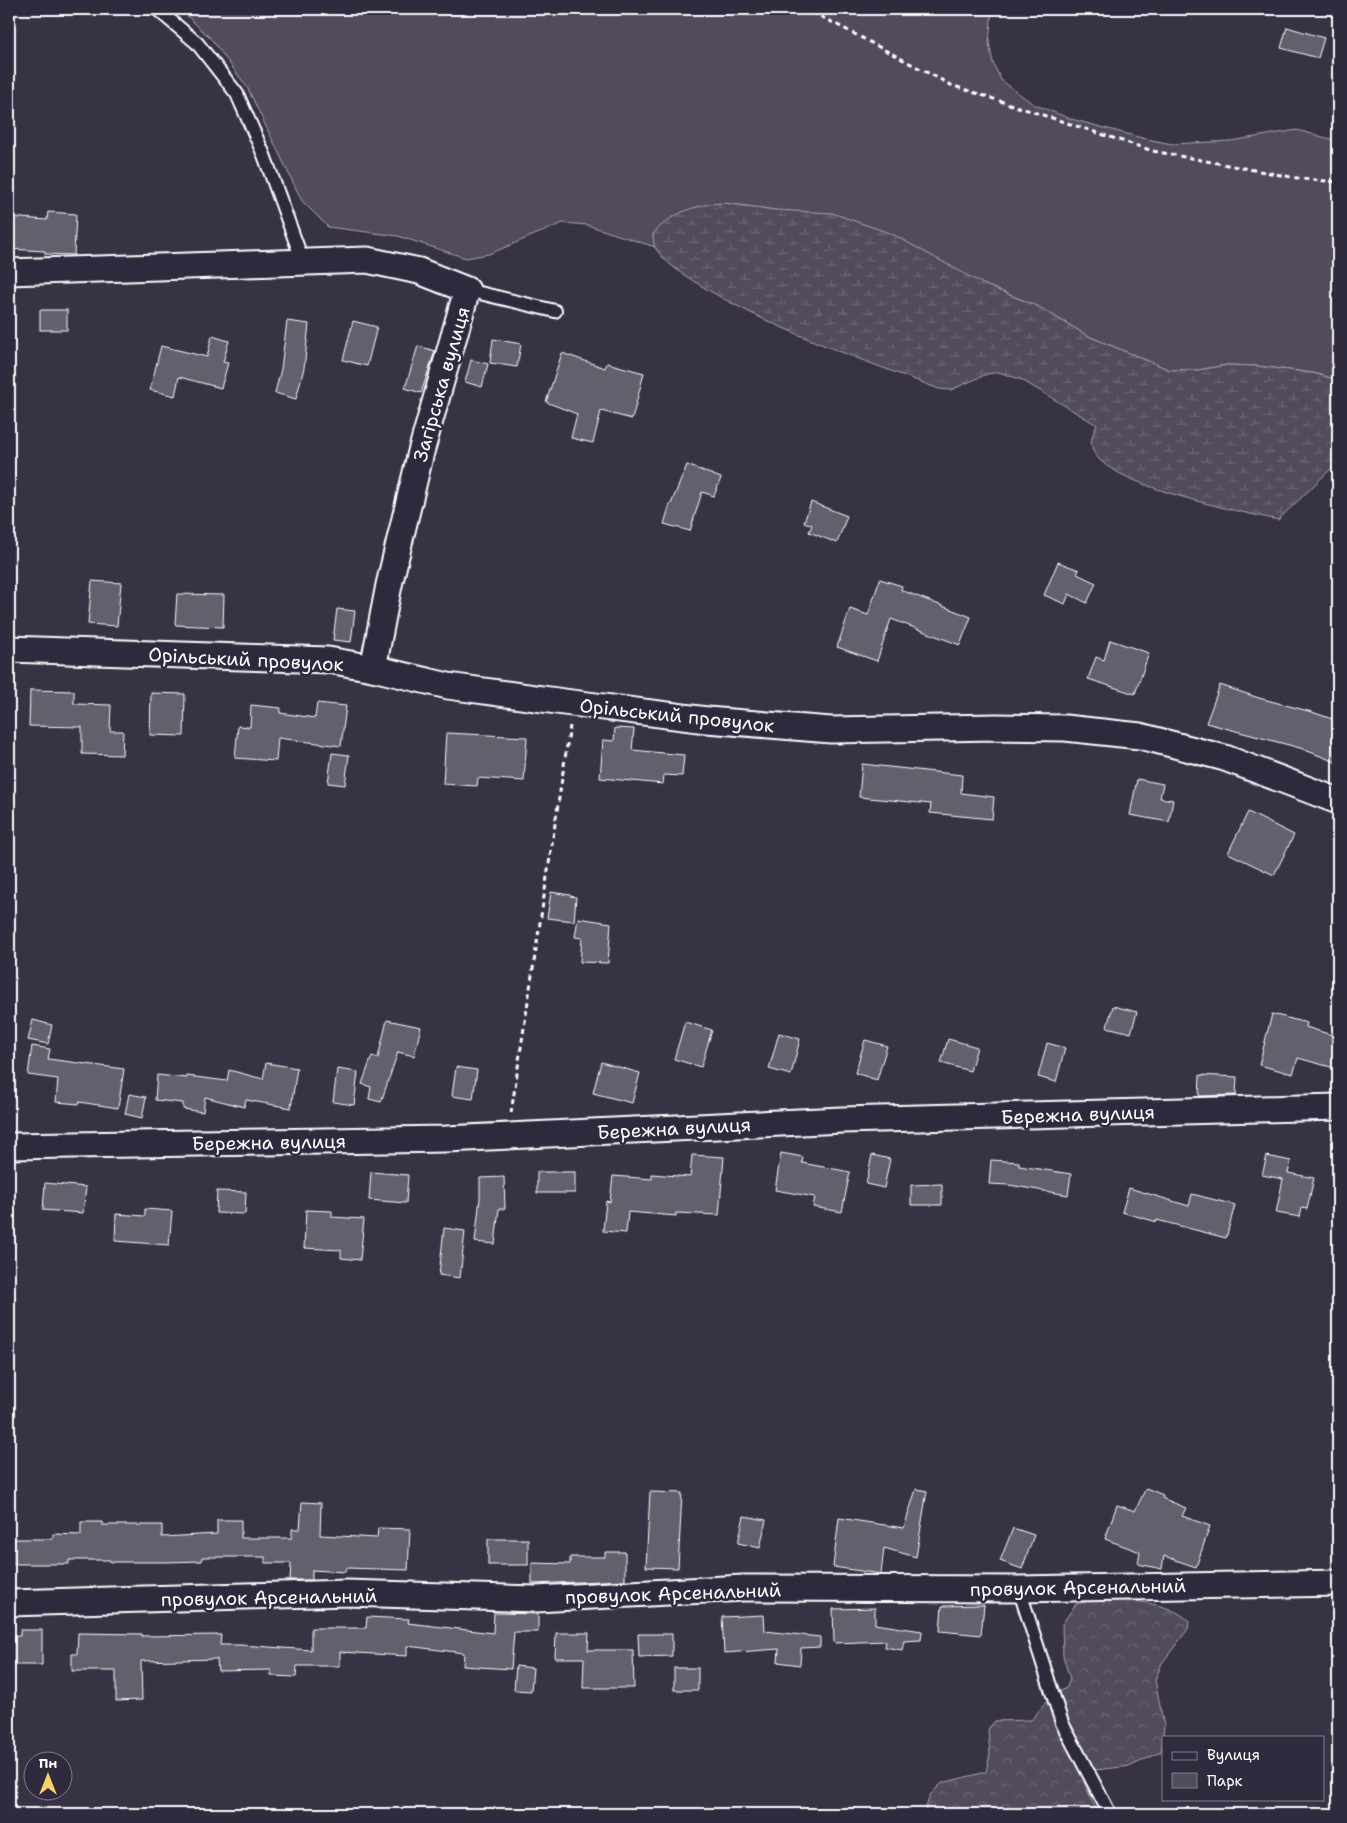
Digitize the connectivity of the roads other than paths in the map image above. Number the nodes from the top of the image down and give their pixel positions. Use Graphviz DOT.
graph roads {
  1 [pos="157,9"];
  2 [pos="303,262"];
  3 [pos="9,272"];
  4 [pos="468,290"];
  5 [pos="555,311"];
  6 [pos="9,648"];
  7 [pos="373,668"];
  8 [pos="1338,801"];
  9 [pos="1338,1107"];
  10 [pos="9,1146"];
  11 [pos="1338,1583"];
  12 [pos="1019,1589"];
  13 [pos="9,1603"];
  14 [pos="1110,1814"];
  1 -- 2 [label="lane"];
  2 -- 3 [label="street, Загірська вулиця"];
  2 -- 4 [label="street, Загірська вулиця"];
  4 -- 5 [label="lane"];
  4 -- 7 [label="street, Загірська вулиця"];
  6 -- 7 [label="street, Орільський провулок"];
  7 -- 8 [label="street, Орільський провулок"];
  9 -- 10 [label="street, Бережна вулиця"];
  11 -- 12 [label="street, провулок Арсенальний"];
  12 -- 13 [label="street, провулок Арсенальний"];
  12 -- 14 [label="lane"];
}
